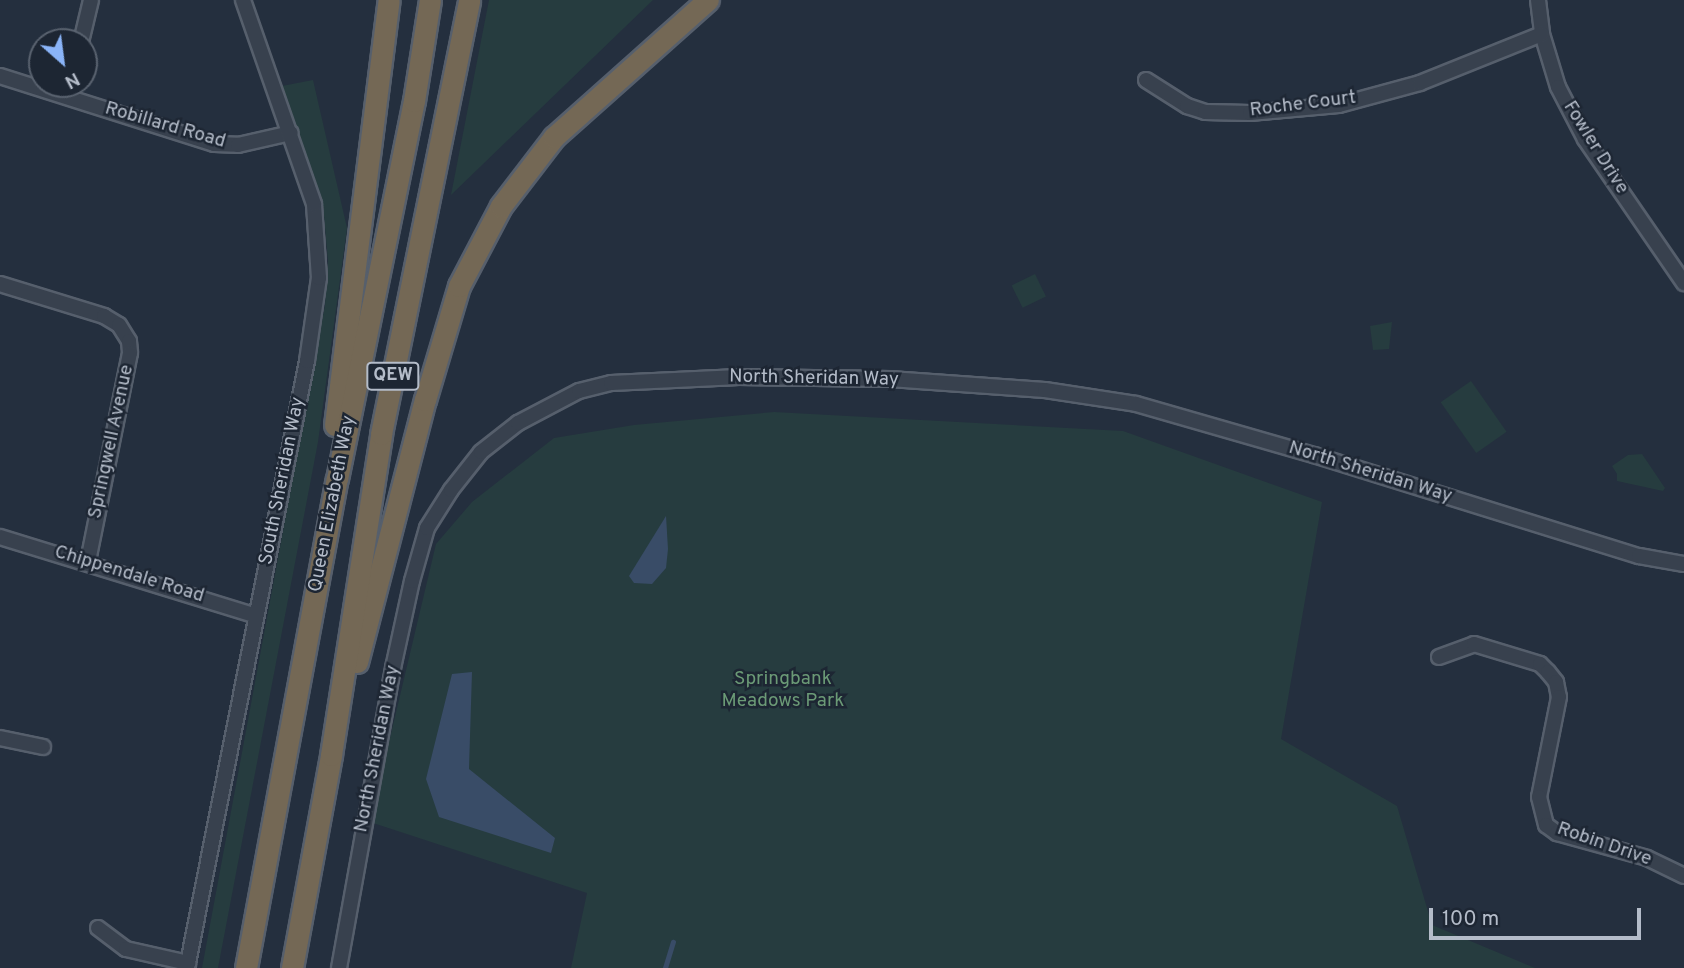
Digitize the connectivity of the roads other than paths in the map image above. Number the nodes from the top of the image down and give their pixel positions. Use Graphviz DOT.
graph roads {
  1 [pos="91,0"];
  2 [pos="243,0"];
  3 [pos="389,0"];
  4 [pos="430,0"];
  5 [pos="469,0"];
  6 [pos="708,0"];
  7 [pos="1538,0"];
  8 [pos="84,28"];
  9 [pos="1542,34"];
  10 [pos="0,76"];
  11 [pos="1146,80"];
  12 [pos="28,82"];
  13 [pos="88,98"];
  14 [pos="291,133"];
  15 [pos="1684,283"];
  16 [pos="0,284"];
  17 [pos="337,479"];
  18 [pos="0,537"];
  19 [pos="88,562"];
  20 [pos="1684,564"];
  21 [pos="256,617"];
  22 [pos="1439,657"];
  23 [pos="0,738"];
  24 [pos="43,747"];
  25 [pos="331,755"];
  26 [pos="1684,876"];
  27 [pos="98,928"];
  28 [pos="187,965"];
  29 [pos="246,968"];
  30 [pos="292,968"];
  31 [pos="339,968"];
  1 -- 8 [label="street"];
  2 -- 14 [label="street, South Sheridan Way"];
  3 -- 17 [label="highway"];
  4 -- 17 [label="highway, Queen Elizabeth Way / QEW"];
  5 -- 25 [label="highway, Queen Elizabeth Way / QEW"];
  6 -- 25 [label="highway"];
  7 -- 9 [label="street, Fowler Drive"];
  9 -- 11 [label="street, Roche Court"];
  9 -- 15 [label="street, Fowler Drive"];
  10 -- 12 [label="street, Robillard Road"];
  13 -- 14 [label="street, Robillard Road"];
  14 -- 21 [label="street, South Sheridan Way"];
  16 -- 19 [label="street, Springwell Avenue"];
  17 -- 29 [label="highway, Queen Elizabeth Way / QEW"];
  18 -- 19 [label="street, Chippendale Road"];
  19 -- 21 [label="street, Chippendale Road"];
  20 -- 31 [label="street, North Sheridan Way"];
  21 -- 28 [label="street, South Sheridan Way"];
  22 -- 26 [label="street, Robin Drive"];
  23 -- 24 [label="street"];
  25 -- 30 [label="highway, Queen Elizabeth Way / QEW"];
  27 -- 28 [label="street"];
}
